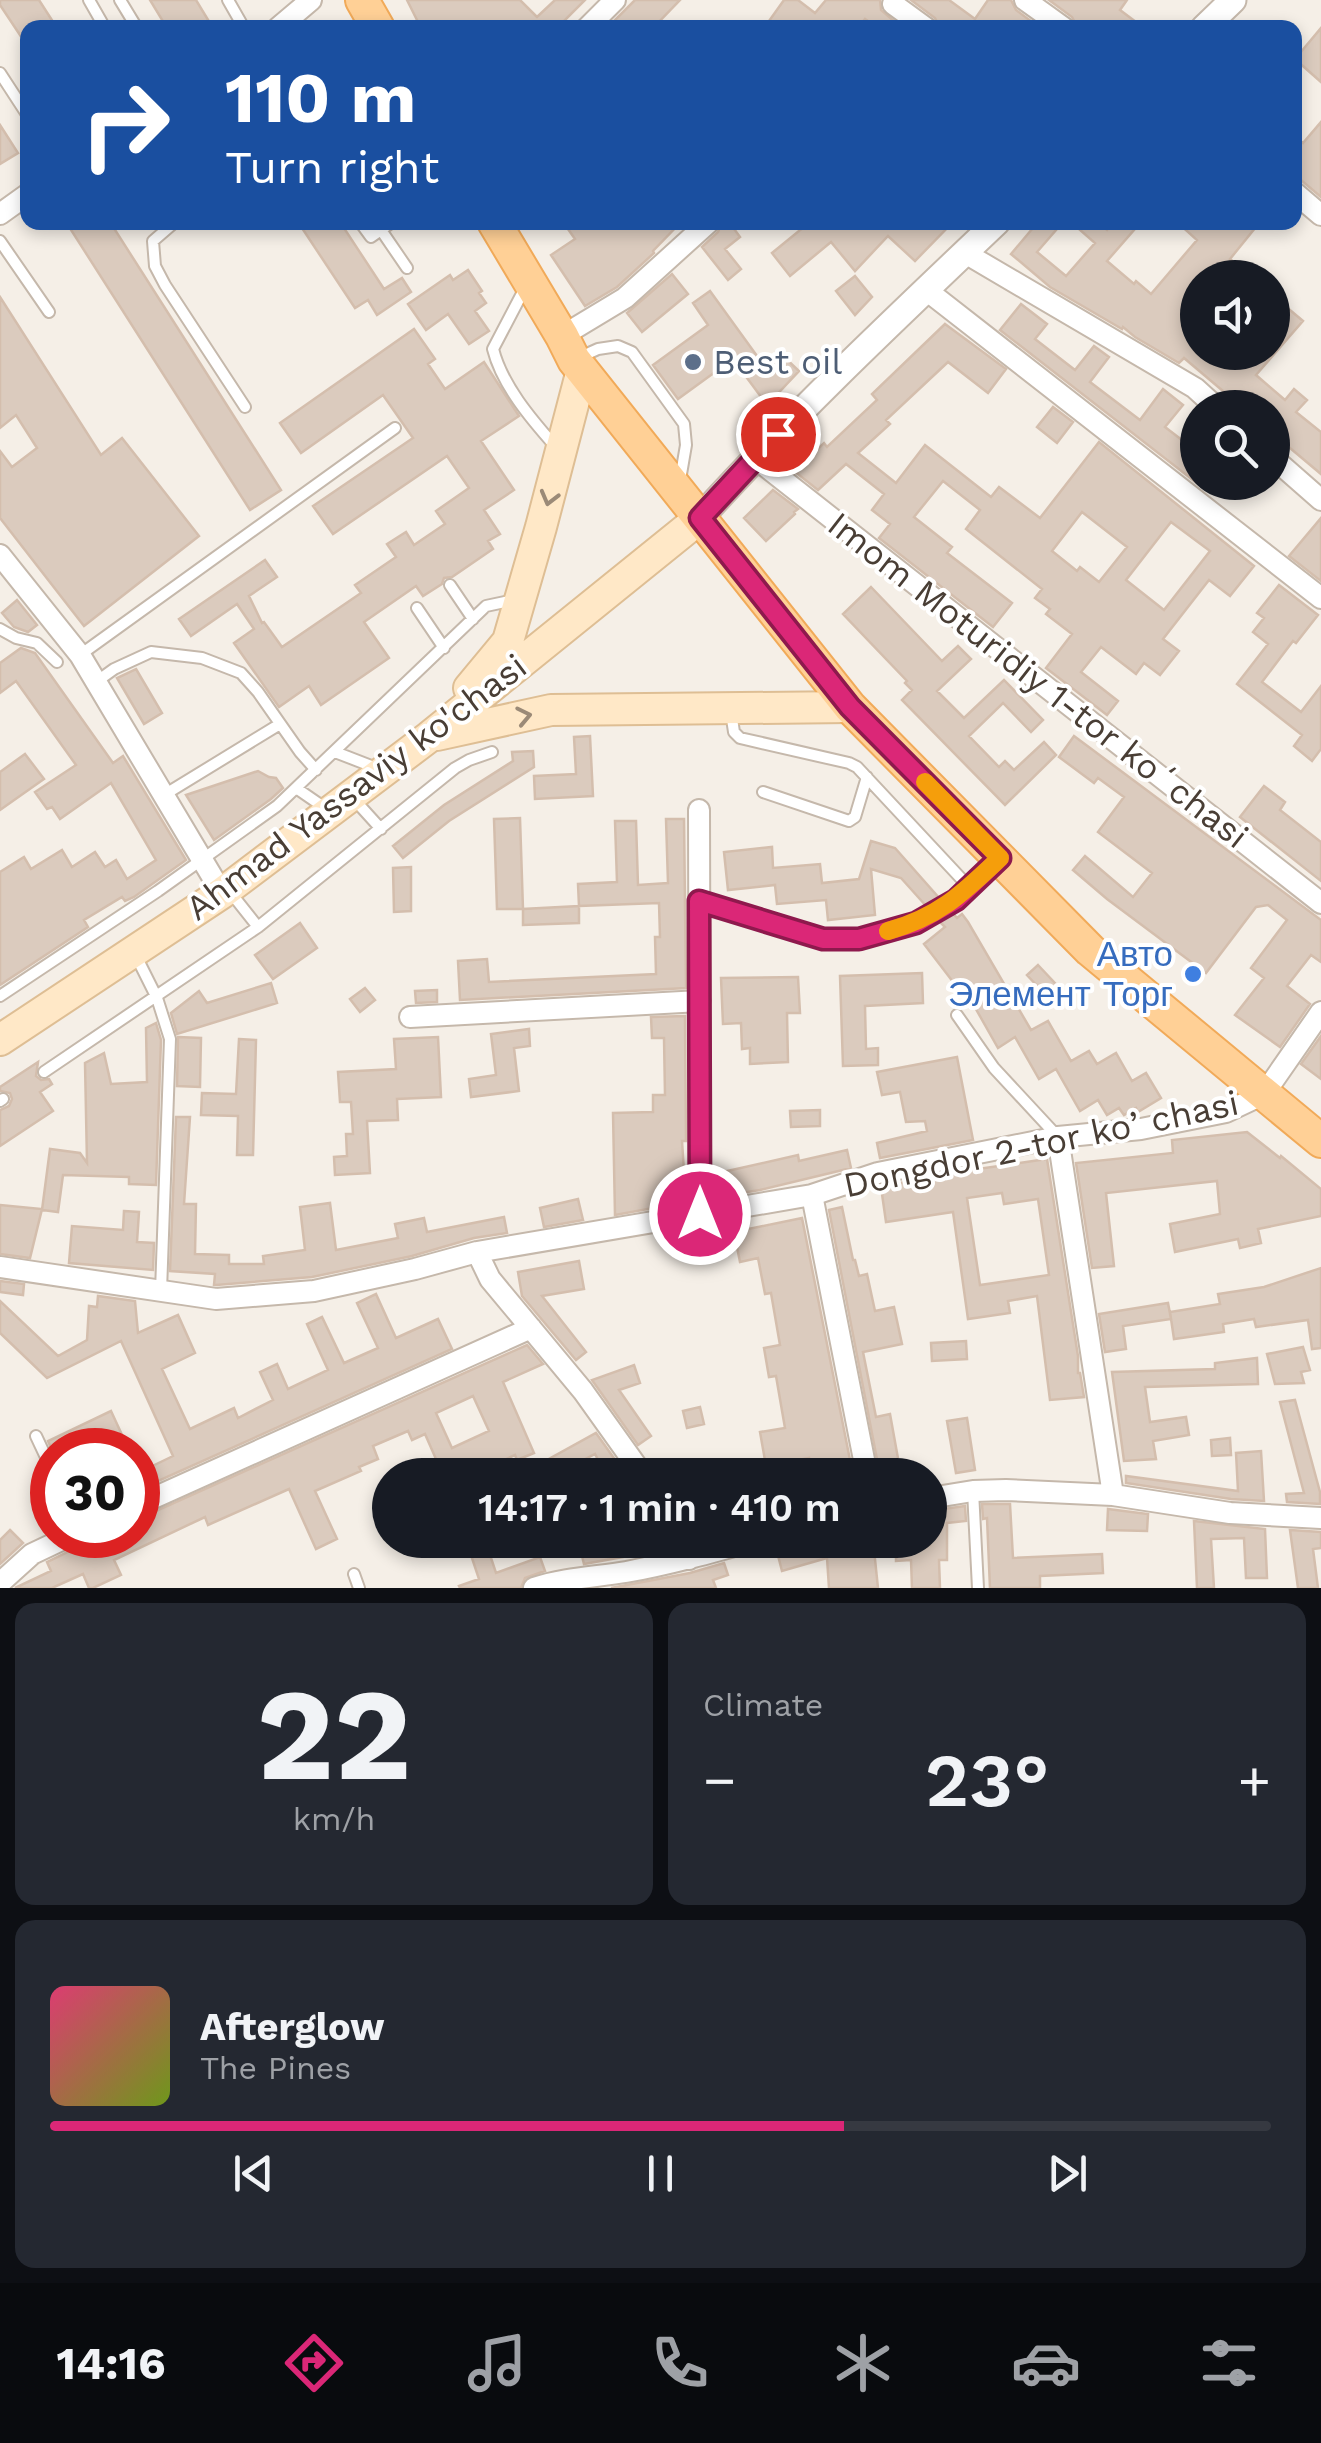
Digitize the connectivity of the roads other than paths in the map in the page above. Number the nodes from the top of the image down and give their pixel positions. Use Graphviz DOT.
graph roads {
  1 [pos="311,0"];
  2 [pos="615,0"];
  3 [pos="1025,0"];
  4 [pos="1233,0"];
  5 [pos="894,4"];
  6 [pos="287,20"];
  7 [pos="595,20"];
  8 [pos="915,20"];
  9 [pos="1053,20"];
  10 [pos="1212,20"];
  11 [pos="0,72"];
  12 [pos="20,103"];
  13 [pos="166,230"];
  14 [pos="366,230"];
  15 [pos="380,230"];
  16 [pos="499,230"];
  17 [pos="700,230"];
  18 [pos="989,230"];
  19 [pos="0,242"];
  20 [pos="965,253"];
  21 [pos="407,268"];
  22 [pos="529,281"];
  23 [pos="925,290"];
  24 [pos="49,312"];
  25 [pos="573,355"];
  26 [pos="1197,390"];
  27 [pos="246,407"];
  28 [pos="395,428"];
  29 [pos="562,454"];
  30 [pos="755,458"];
  31 [pos="1290,473"];
  32 [pos="678,491"];
  33 [pos="1321,500"];
  34 [pos="700,518"];
  35 [pos="0,555"];
  36 [pos="450,586"];
  37 [pos="519,598"];
  38 [pos="1321,598"];
  39 [pos="417,608"];
  40 [pos="474,619"];
  41 [pos="0,629"];
  42 [pos="444,648"];
  43 [pos="80,655"];
  44 [pos="57,662"];
  45 [pos="96,682"];
  46 [pos="850,707"];
  47 [pos="730,708"];
  48 [pos="280,724"];
  49 [pos="429,737"];
  50 [pos="335,752"];
  51 [pos="492,752"];
  52 [pos="316,770"];
  53 [pos="384,771"];
  54 [pos="866,778"];
  55 [pos="296,788"];
  56 [pos="762,792"];
  57 [pos="164,795"];
  58 [pos="341,804"];
  59 [pos="699,810"];
  60 [pos="382,829"];
  61 [pos="1000,858"];
  62 [pos="202,859"];
  63 [pos="970,887"];
  64 [pos="225,891"];
  65 [pos="699,901"];
  66 [pos="1321,904"];
  67 [pos="258,928"];
  68 [pos="133,952"];
  69 [pos="0,996"];
  70 [pos="157,998"];
  71 [pos="700,1000"];
  72 [pos="1321,1012"];
  73 [pos="956,1015"];
  74 [pos="410,1017"];
  75 [pos="0,1040"];
  76 [pos="44,1072"];
  77 [pos="1264,1094"];
  78 [pos="1058,1137"];
  79 [pos="1321,1141"];
  80 [pos="812,1195"];
  81 [pos="700,1214"];
  82 [pos="477,1252"];
  83 [pos="0,1267"];
  84 [pos="161,1291"];
  85 [pos="531,1328"];
  86 [pos="631,1458"];
  87 [pos="864,1458"];
  88 [pos="974,1491"];
  89 [pos="160,1495"];
  90 [pos="947,1495"];
  91 [pos="1113,1495"];
  92 [pos="1321,1518"];
  93 [pos="30,1556"];
  94 [pos="696,1558"];
  95 [pos="689,1560"];
  96 [pos="354,1574"];
  97 [pos="0,1583"];
  98 [pos="359,1588"];
  99 [pos="534,1588"];
  100 [pos="978,1588"];
  1 -- 6 [label="street"];
  2 -- 7 [label="street"];
  3 -- 9 [label="street"];
  4 -- 10 [label="street"];
  5 -- 8 [label="street"];
  11 -- 12 [label="lane"];
  13 -- 27 [label="lane"];
  14 -- 15 [label="lane"];
  15 -- 21 [label="lane"];
  16 -- 22 [label="main road"];
  17 -- 25 [label="street"];
  18 -- 20 [label="street"];
  19 -- 24 [label="lane"];
  20 -- 23 [label="street"];
  20 -- 26 [label="street"];
  22 -- 25 [label="main road"];
  22 -- 29 [label="lane"];
  23 -- 30 [label="street"];
  23 -- 38 [label="street"];
  25 -- 29 [label="main road"];
  25 -- 32 [label="main road"];
  25 -- 32 [label="lane"];
  28 -- 43 [label="lane"];
  29 -- 37 [label="main road, one-way"];
  30 -- 34 [label="street"];
  30 -- 66 [label="street, Imom Moturidiy 1-tor koʻchasi"];
  31 -- 33 [label="street"];
  32 -- 34 [label="main road"];
  34 -- 46 [label="main road"];
  34 -- 49 [label="main road, Ahmad Yassaviy ko'chasi"];
  35 -- 43 [label="street"];
  36 -- 40 [label="lane"];
  37 -- 40 [label="lane"];
  37 -- 49 [label="main road"];
  39 -- 42 [label="lane"];
  40 -- 42 [label="lane"];
  41 -- 44 [label="lane"];
  42 -- 50 [label="lane"];
  43 -- 45 [label="street"];
  45 -- 48 [label="lane"];
  45 -- 57 [label="street"];
  46 -- 47 [label="main road"];
  46 -- 61 [label="main road"];
  49 -- 47 [label="main road, one-way"];
  47 -- 54 [label="lane"];
  48 -- 52 [label="lane"];
  48 -- 57 [label="lane"];
  49 -- 53 [label="main road, Ahmad Yassaviy ko'chasi"];
  50 -- 52 [label="lane"];
  50 -- 53 [label="lane"];
  51 -- 60 [label="lane"];
  52 -- 55 [label="lane"];
  53 -- 58 [label="main road, Ahmad Yassaviy ko'chasi"];
  54 -- 56 [label="lane"];
  54 -- 63 [label="lane"];
  55 -- 58 [label="lane"];
  55 -- 62 [label="lane"];
  57 -- 62 [label="street"];
  58 -- 60 [label="lane"];
  58 -- 64 [label="main road, Ahmad Yassaviy ko'chasi"];
  59 -- 65 [label="street"];
  60 -- 67 [label="lane"];
  61 -- 63 [label="lane"];
  61 -- 77 [label="main road"];
  62 -- 64 [label="street"];
  62 -- 69 [label="lane"];
  63 -- 65 [label="lane"];
  64 -- 67 [label="lane"];
  64 -- 68 [label="main road, Ahmad Yassaviy ko'chasi"];
  65 -- 71 [label="street"];
  67 -- 70 [label="lane"];
  68 -- 70 [label="lane"];
  68 -- 75 [label="main road, Ahmad Yassaviy ko'chasi"];
  70 -- 76 [label="lane"];
  70 -- 84 [label="lane"];
  71 -- 74 [label="street"];
  71 -- 81 [label="street"];
  72 -- 77 [label="street"];
  73 -- 78 [label="lane"];
  77 -- 78 [label="street, Dongdor 2-tor koʼchasi"];
  77 -- 79 [label="main road"];
  78 -- 80 [label="street, Dongdor 2-tor koʼchasi"];
  78 -- 91 [label="street"];
  80 -- 81 [label="street, Dongdor 2-tor koʼchasi"];
  80 -- 87 [label="street"];
  81 -- 82 [label="street, Dongdor 2-tor koʼchasi"];
  82 -- 84 [label="street, Dongdor 2-tor koʼchasi"];
  82 -- 85 [label="street"];
  83 -- 84 [label="street, Dongdor 2-tor koʼchasi"];
  85 -- 86 [label="street"];
  85 -- 89 [label="street"];
  88 -- 90 [label="street"];
  88 -- 91 [label="street"];
  88 -- 100 [label="lane"];
  91 -- 92 [label="street"];
  93 -- 97 [label="street"];
  94 -- 95 [label="street"];
  95 -- 99 [label="street"];
  96 -- 98 [label="lane"];
}
